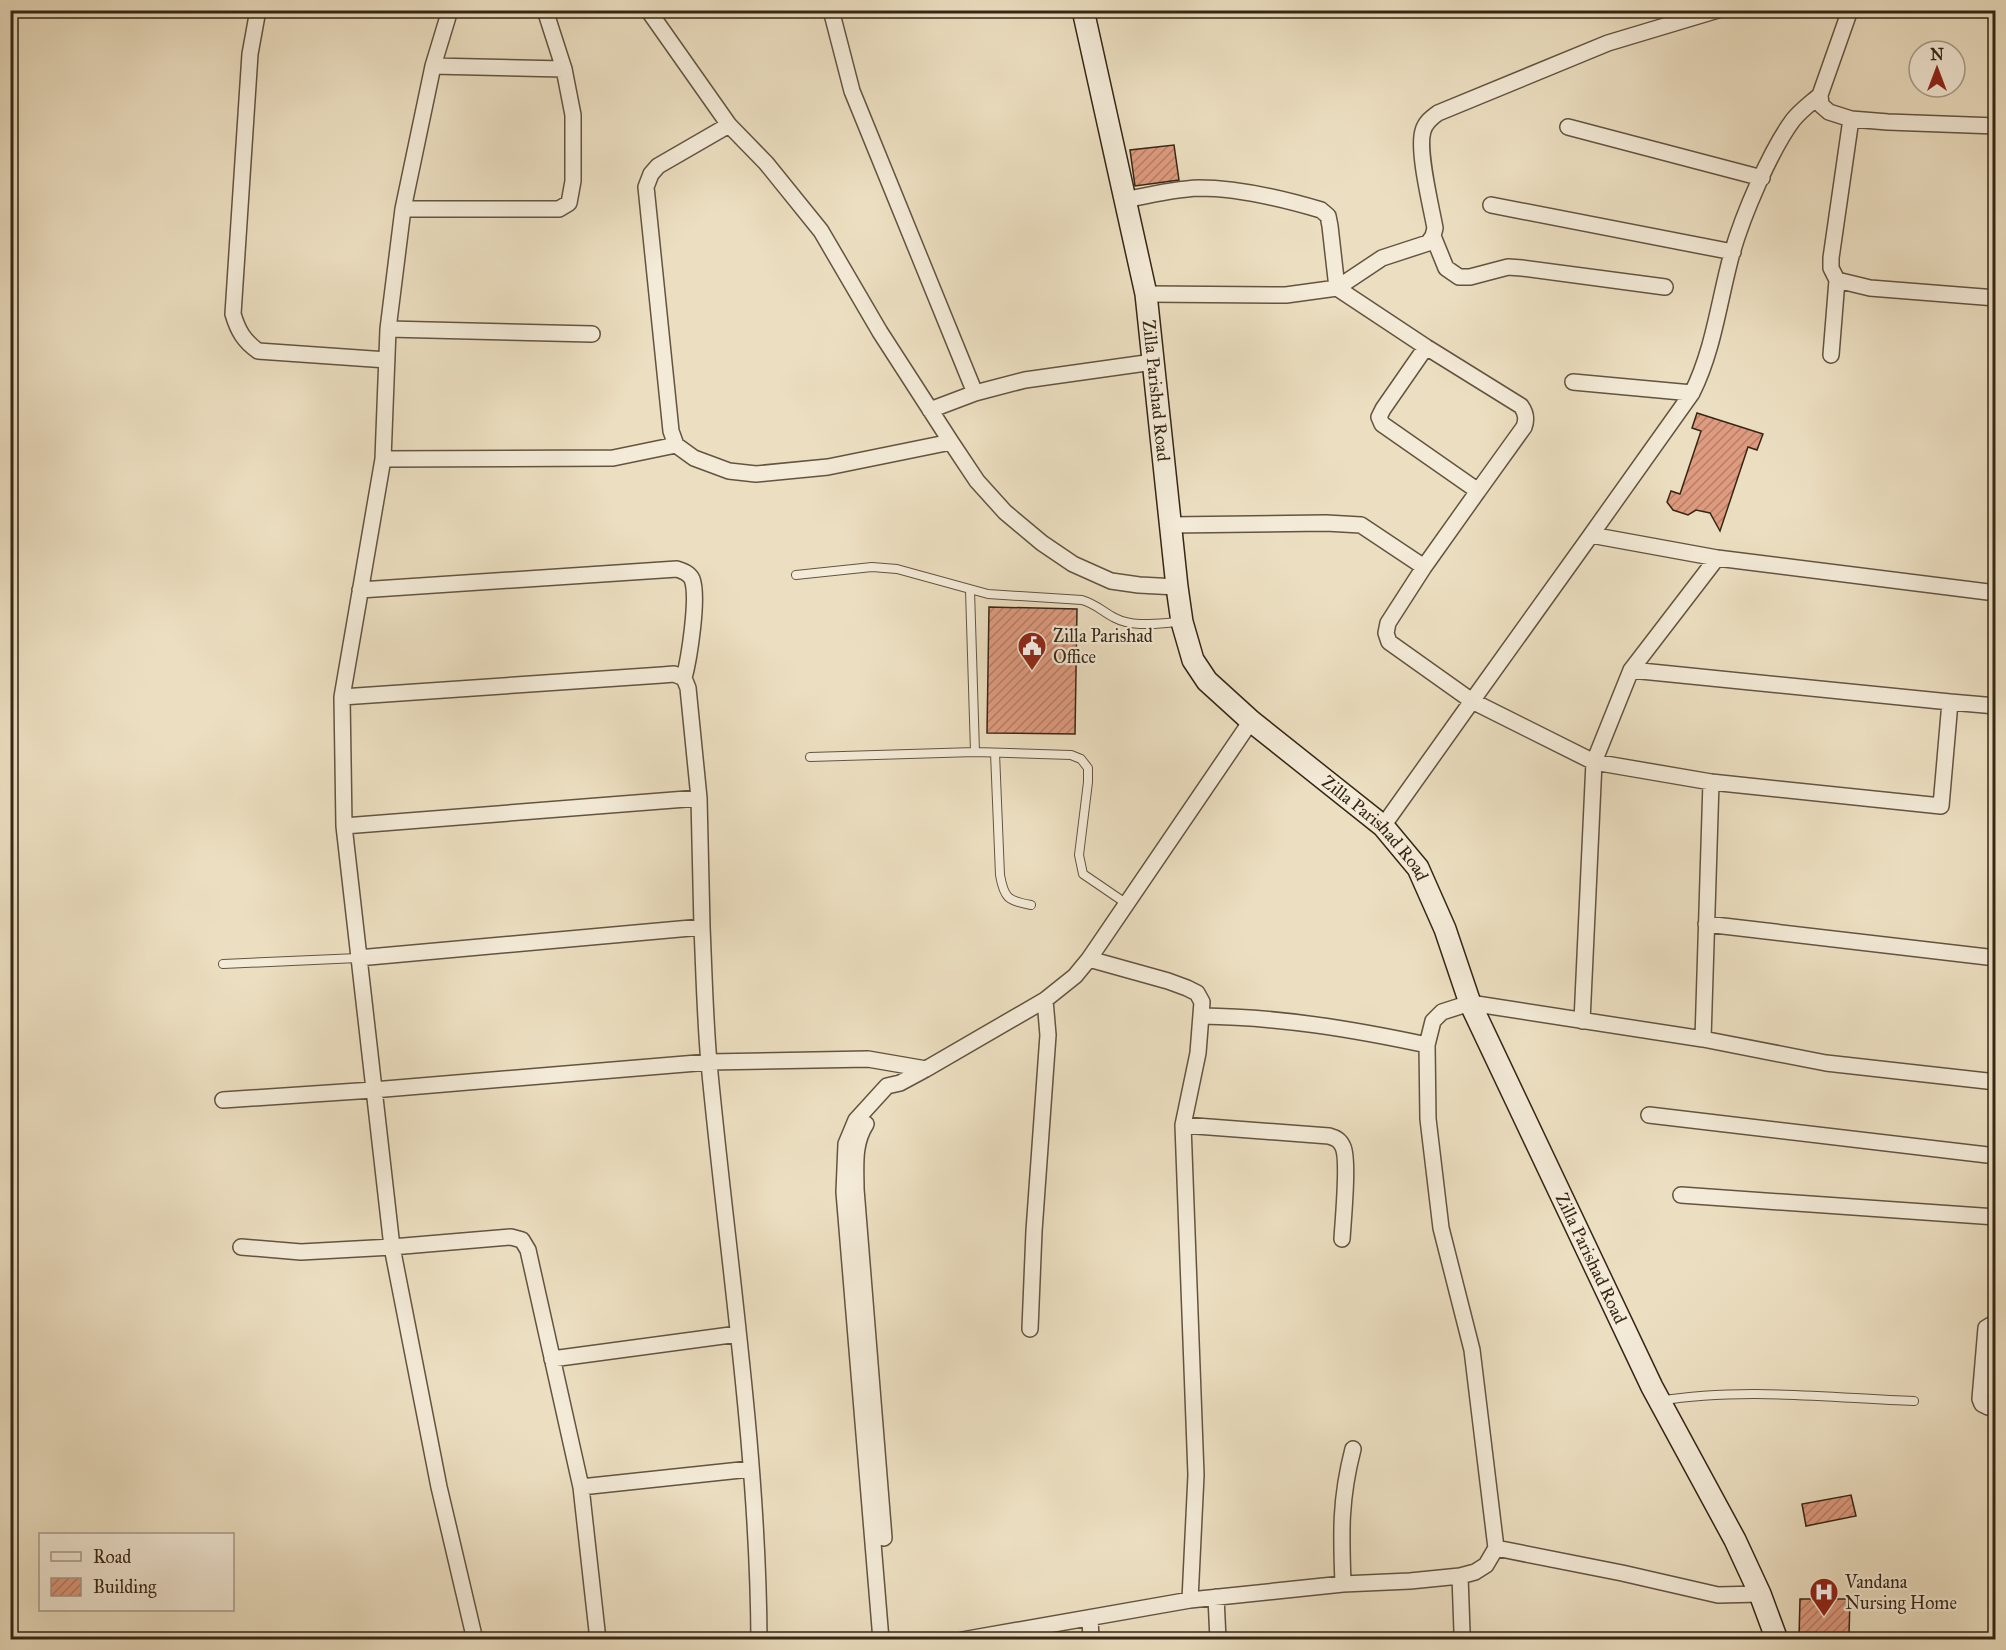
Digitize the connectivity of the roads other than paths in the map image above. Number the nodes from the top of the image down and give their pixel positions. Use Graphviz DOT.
graph roads {
  1 [pos="258,10"];
  2 [pos="450,10"];
  3 [pos="545,10"];
  4 [pos="648,10"];
  5 [pos="831,10"];
  6 [pos="1083,10"];
  7 [pos="1718,10"];
  8 [pos="1850,10"];
  9 [pos="433,66"];
  10 [pos="564,69"];
  11 [pos="1820,94"];
  12 [pos="1851,119"];
  13 [pos="729,125"];
  14 [pos="1995,126"];
  15 [pos="1568,127"];
  16 [pos="1762,178"];
  17 [pos="1125,200"];
  18 [pos="1491,205"];
  19 [pos="403,209"];
  20 [pos="1433,237"];
  21 [pos="1733,252"];
  22 [pos="1837,280"];
  23 [pos="1665,287"];
  24 [pos="1337,288"];
  25 [pos="1146,294"];
  26 [pos="1995,298"];
  27 [pos="388,329"];
  28 [pos="592,334"];
  29 [pos="1426,347"];
  30 [pos="1831,355"];
  31 [pos="387,360"];
  32 [pos="1153,362"];
  33 [pos="1573,382"];
  34 [pos="975,393"];
  35 [pos="1692,393"];
  36 [pos="930,410"];
  37 [pos="951,442"];
  38 [pos="676,445"];
  39 [pos="383,459"];
  40 [pos="1478,491"];
  41 [pos="1170,525"];
  42 [pos="1591,535"];
  43 [pos="1717,558"];
  44 [pos="1424,567"];
  45 [pos="796,575"];
  46 [pos="1177,587"];
  47 [pos="360,590"];
  48 [pos="970,590"];
  49 [pos="1995,593"];
  50 [pos="1182,622"];
  51 [pos="1631,670"];
  52 [pos="684,678"];
  53 [pos="342,698"];
  54 [pos="1472,701"];
  55 [pos="1950,702"];
  56 [pos="1995,706"];
  57 [pos="1251,721"];
  58 [pos="975,752"];
  59 [pos="994,753"];
  60 [pos="810,757"];
  61 [pos="1594,762"];
  62 [pos="1711,782"];
  63 [pos="699,798"];
  64 [pos="344,826"];
  65 [pos="1383,826"];
  66 [pos="1031,904"];
  67 [pos="1127,904"];
  68 [pos="1706,924"];
  69 [pos="702,927"];
  70 [pos="1995,957"];
  71 [pos="358,958"];
  72 [pos="1089,959"];
  73 [pos="223,964"];
  74 [pos="1045,1000"];
  75 [pos="1470,1003"];
  76 [pos="1202,1016"];
  77 [pos="1582,1021"];
  78 [pos="1703,1039"];
  79 [pos="1427,1045"];
  80 [pos="709,1062"];
  81 [pos="926,1069"];
  82 [pos="1995,1082"];
  83 [pos="900,1083"];
  84 [pos="374,1090"];
  85 [pos="223,1100"];
  86 [pos="1650,1115"];
  87 [pos="1184,1125"];
  88 [pos="1995,1156"];
  89 [pos="1681,1195"];
  90 [pos="1995,1217"];
  91 [pos="1342,1239"];
  92 [pos="241,1247"];
  93 [pos="392,1247"];
  94 [pos="1995,1322"];
  95 [pos="1030,1329"];
  96 [pos="738,1334"];
  97 [pos="552,1359"];
  98 [pos="1659,1401"];
  99 [pos="1914,1401"];
  100 [pos="1995,1406"];
  101 [pos="1353,1449"];
  102 [pos="750,1469"];
  103 [pos="581,1487"];
  104 [pos="1496,1548"];
  105 [pos="1460,1576"];
  106 [pos="1343,1584"];
  107 [pos="1760,1594"];
  108 [pos="1216,1597"];
  109 [pos="1190,1600"];
  110 [pos="1090,1618"];
  111 [pos="964,1639"];
  112 [pos="475,1640"];
  113 [pos="598,1640"];
  114 [pos="759,1640"];
  115 [pos="881,1640"];
  116 [pos="891,1640"];
  117 [pos="1091,1640"];
  118 [pos="1218,1640"];
  119 [pos="1459,1640"];
  120 [pos="1778,1640"];
  1 -- 31 [label="street"];
  2 -- 9 [label="street"];
  3 -- 10 [label="street"];
  4 -- 13 [label="street"];
  5 -- 34 [label="street"];
  6 -- 17 [label="main road, Zilla Parishad Road"];
  7 -- 20 [label="street"];
  8 -- 11 [label="street"];
  9 -- 10 [label="street"];
  9 -- 19 [label="street"];
  10 -- 19 [label="street"];
  11 -- 12 [label="street"];
  11 -- 16 [label="street"];
  12 -- 14 [label="street"];
  12 -- 22 [label="street"];
  13 -- 36 [label="street"];
  13 -- 38 [label="street"];
  15 -- 16 [label="street"];
  16 -- 21 [label="street"];
  17 -- 24 [label="street"];
  17 -- 25 [label="main road, Zilla Parishad Road"];
  18 -- 21 [label="street"];
  19 -- 27 [label="street"];
  20 -- 23 [label="street"];
  20 -- 24 [label="street"];
  21 -- 35 [label="street"];
  22 -- 26 [label="street"];
  22 -- 30 [label="street"];
  24 -- 25 [label="street"];
  24 -- 29 [label="street"];
  25 -- 32 [label="main road, Zilla Parishad Road"];
  27 -- 28 [label="street"];
  27 -- 31 [label="street"];
  29 -- 40 [label="street"];
  29 -- 40 [label="street"];
  31 -- 39 [label="street"];
  32 -- 34 [label="street"];
  32 -- 41 [label="main road, Zilla Parishad Road"];
  33 -- 35 [label="street"];
  34 -- 36 [label="street"];
  35 -- 42 [label="street"];
  36 -- 37 [label="street"];
  37 -- 38 [label="street"];
  37 -- 46 [label="street"];
  38 -- 39 [label="street"];
  39 -- 47 [label="street"];
  40 -- 44 [label="street"];
  41 -- 44 [label="street"];
  41 -- 46 [label="main road, Zilla Parishad Road"];
  42 -- 43 [label="street"];
  42 -- 54 [label="street"];
  43 -- 49 [label="street"];
  43 -- 51 [label="street"];
  44 -- 54 [label="street"];
  45 -- 48 [label="lane"];
  46 -- 50 [label="main road, Zilla Parishad Road"];
  47 -- 52 [label="street"];
  47 -- 53 [label="street"];
  48 -- 50 [label="lane"];
  48 -- 58 [label="lane"];
  50 -- 57 [label="main road, Zilla Parishad Road"];
  51 -- 55 [label="street"];
  51 -- 61 [label="street"];
  52 -- 53 [label="street"];
  52 -- 63 [label="street"];
  53 -- 64 [label="street"];
  54 -- 61 [label="street"];
  54 -- 65 [label="street"];
  55 -- 56 [label="street"];
  55 -- 62 [label="street"];
  57 -- 65 [label="main road, Zilla Parishad Road"];
  57 -- 67 [label="street"];
  58 -- 59 [label="lane"];
  58 -- 60 [label="lane"];
  59 -- 66 [label="lane"];
  59 -- 67 [label="lane"];
  61 -- 62 [label="street"];
  61 -- 77 [label="street"];
  62 -- 68 [label="street"];
  63 -- 64 [label="street"];
  63 -- 69 [label="street"];
  64 -- 71 [label="street"];
  65 -- 75 [label="main road, Zilla Parishad Road"];
  67 -- 72 [label="street"];
  68 -- 70 [label="street"];
  68 -- 78 [label="street"];
  69 -- 71 [label="street"];
  69 -- 80 [label="street"];
  71 -- 73 [label="lane"];
  71 -- 84 [label="street"];
  72 -- 74 [label="street"];
  72 -- 76 [label="street"];
  74 -- 81 [label="street"];
  74 -- 95 [label="street"];
  75 -- 77 [label="street"];
  75 -- 79 [label="street"];
  75 -- 98 [label="main road, Zilla Parishad Road"];
  76 -- 79 [label="street"];
  76 -- 87 [label="street"];
  77 -- 78 [label="street"];
  78 -- 82 [label="street"];
  79 -- 104 [label="street"];
  80 -- 81 [label="street"];
  80 -- 84 [label="street"];
  80 -- 96 [label="street"];
  81 -- 83 [label="street"];
  83 -- 115 [label="street"];
  83 -- 116 [label="street"];
  84 -- 85 [label="street"];
  84 -- 93 [label="street"];
  86 -- 88 [label="street"];
  87 -- 91 [label="street"];
  87 -- 109 [label="street"];
  89 -- 90 [label="street"];
  92 -- 93 [label="street"];
  93 -- 97 [label="street"];
  93 -- 112 [label="street"];
  94 -- 100 [label="street"];
  96 -- 97 [label="street"];
  96 -- 102 [label="street"];
  97 -- 103 [label="street"];
  98 -- 99 [label="lane"];
  98 -- 107 [label="main road, Zilla Parishad Road"];
  101 -- 106 [label="street"];
  102 -- 103 [label="street"];
  102 -- 114 [label="street"];
  103 -- 113 [label="street"];
  104 -- 105 [label="street"];
  104 -- 107 [label="street"];
  105 -- 106 [label="street"];
  105 -- 119 [label="street"];
  106 -- 108 [label="street"];
  107 -- 120 [label="main road, Zilla Parishad Road"];
  108 -- 109 [label="street"];
  108 -- 118 [label="street"];
  109 -- 110 [label="street"];
  110 -- 111 [label="street"];
  110 -- 117 [label="street"];
}
